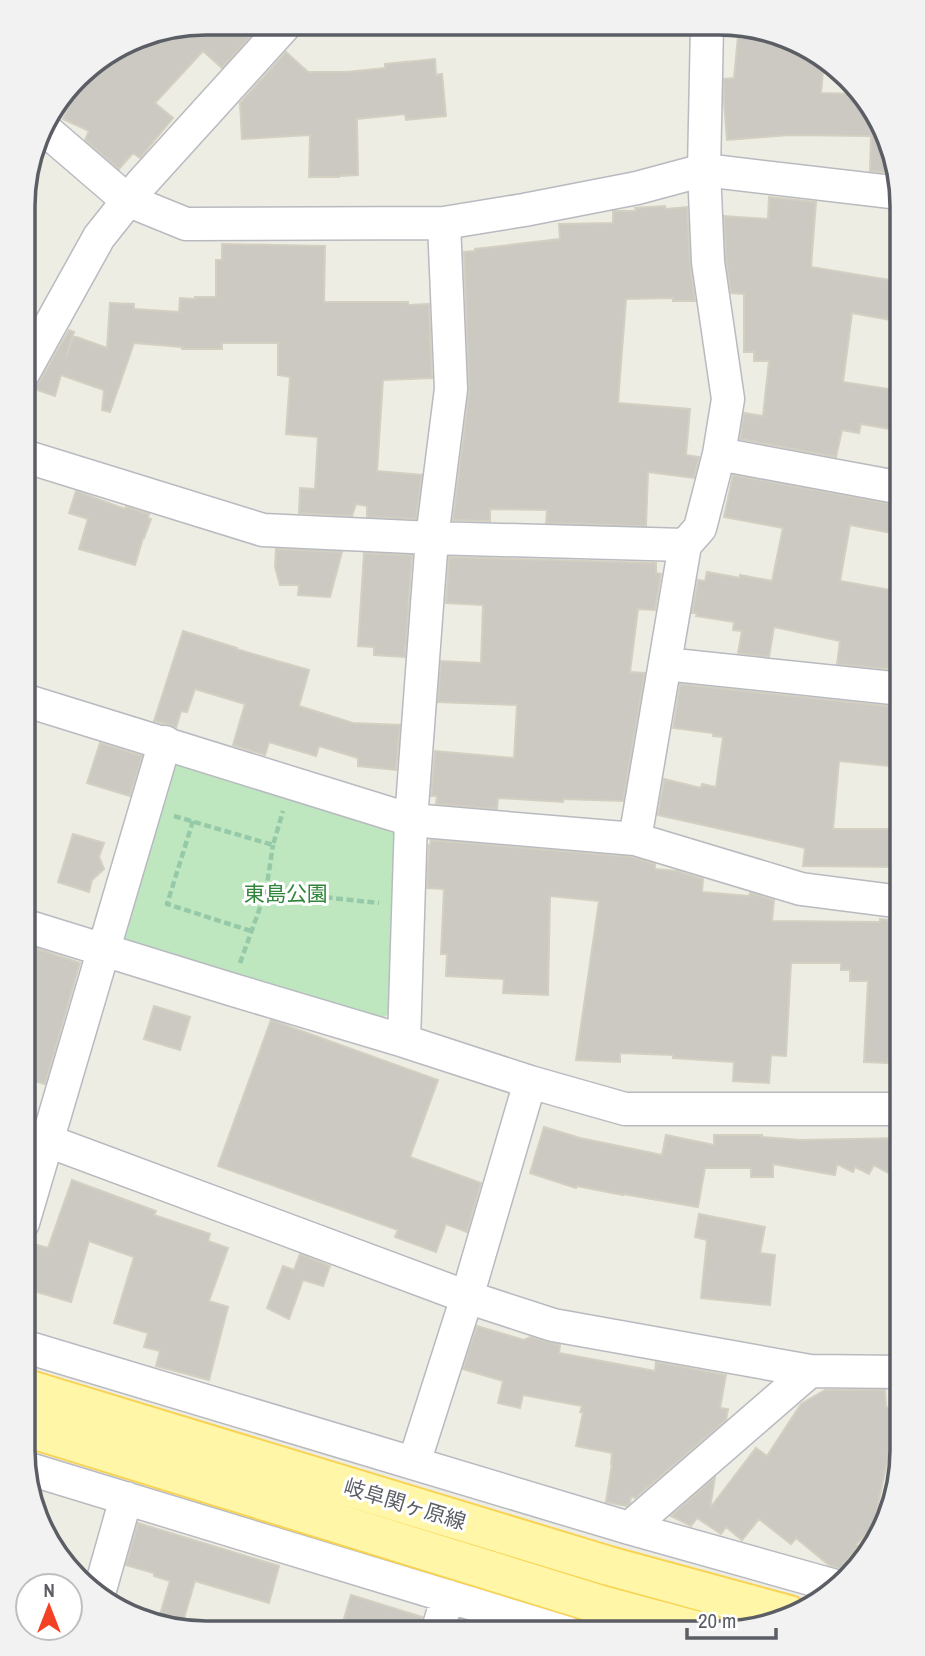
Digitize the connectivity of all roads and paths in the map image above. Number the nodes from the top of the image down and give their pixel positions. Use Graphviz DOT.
graph roads {
  1 [pos="276,35"];
  2 [pos="707,35"];
  3 [pos="51,135"];
  4 [pos="704,170"];
  5 [pos="889,192"];
  6 [pos="127,200"];
  7 [pos="444,223"];
  8 [pos="35,352"];
  9 [pos="719,454"];
  10 [pos="35,459"];
  11 [pos="890,486"];
  12 [pos="432,538"];
  13 [pos="685,545"];
  14 [pos="665,664"];
  15 [pos="890,688"];
  16 [pos="35,703"];
  17 [pos="165,743"];
  18 [pos="291,782"];
  19 [pos="146,808"];
  20 [pos="411,820"];
  21 [pos="193,821"];
  22 [pos="635,839"];
  23 [pos="273,845"];
  24 [pos="266,891"];
  25 [pos="890,900"];
  26 [pos="408,905"];
  27 [pos="35,929"];
  28 [pos="251,931"];
  29 [pos="105,950"];
  30 [pos="230,989"];
  31 [pos="404,1041"];
  32 [pos="530,1082"];
  33 [pos="890,1110"];
  34 [pos="36,1137"];
  35 [pos="467,1297"];
  36 [pos="35,1350"];
  37 [pos="810,1371"];
  38 [pos="890,1372"];
  39 [pos="35,1392"];
  40 [pos="35,1430"];
  41 [pos="414,1463"];
  42 [pos="36,1471"];
  43 [pos="125,1498"];
  44 [pos="629,1528"];
  45 [pos="826,1583"];
  46 [pos="101,1585"];
  47 [pos="448,1596"];
  48 [pos="776,1611"];
  49 [pos="440,1621"];
  50 [pos="529,1621"];
  51 [pos="661,1621"];
  1 -- 6 [label="street"];
  2 -- 4 [label="street"];
  3 -- 6 [label="street"];
  4 -- 5 [label="street"];
  4 -- 7 [label="street"];
  4 -- 9 [label="street"];
  6 -- 7 [label="street"];
  6 -- 8 [label="street"];
  7 -- 12 [label="street"];
  9 -- 11 [label="street"];
  9 -- 13 [label="street"];
  10 -- 12 [label="street"];
  12 -- 13 [label="street"];
  12 -- 20 [label="street"];
  13 -- 14 [label="street"];
  14 -- 15 [label="street"];
  14 -- 22 [label="street"];
  16 -- 17 [label="street"];
  17 -- 18 [label="street"];
  17 -- 19 [label="street"];
  18 -- 20 [label="street"];
  18 -- 23 [label="path"];
  19 -- 21 [label="path"];
  19 -- 29 [label="street"];
  20 -- 22 [label="street"];
  20 -- 26 [label="street"];
  21 -- 23 [label="path"];
  21 -- 28 [label="path"];
  22 -- 25 [label="street"];
  23 -- 24 [label="path"];
  24 -- 26 [label="path"];
  24 -- 28 [label="path"];
  26 -- 31 [label="street"];
  27 -- 29 [label="street"];
  28 -- 30 [label="path"];
  29 -- 30 [label="street"];
  29 -- 34 [label="street"];
  30 -- 31 [label="street"];
  31 -- 32 [label="street"];
  32 -- 33 [label="street"];
  32 -- 35 [label="street"];
  34 -- 35 [label="street"];
  35 -- 37 [label="street"];
  35 -- 41 [label="street"];
  36 -- 41 [label="street"];
  37 -- 38 [label="street"];
  37 -- 44 [label="street"];
  39 -- 48 [label="main road, 岐阜関ヶ原線"];
  40 -- 51 [label="main road, 岐阜関ヶ原線"];
  41 -- 44 [label="street"];
  42 -- 43 [label="street"];
  43 -- 46 [label="street"];
  43 -- 47 [label="street"];
  44 -- 45 [label="street"];
  47 -- 49 [label="street"];
  47 -- 50 [label="street"];
}
